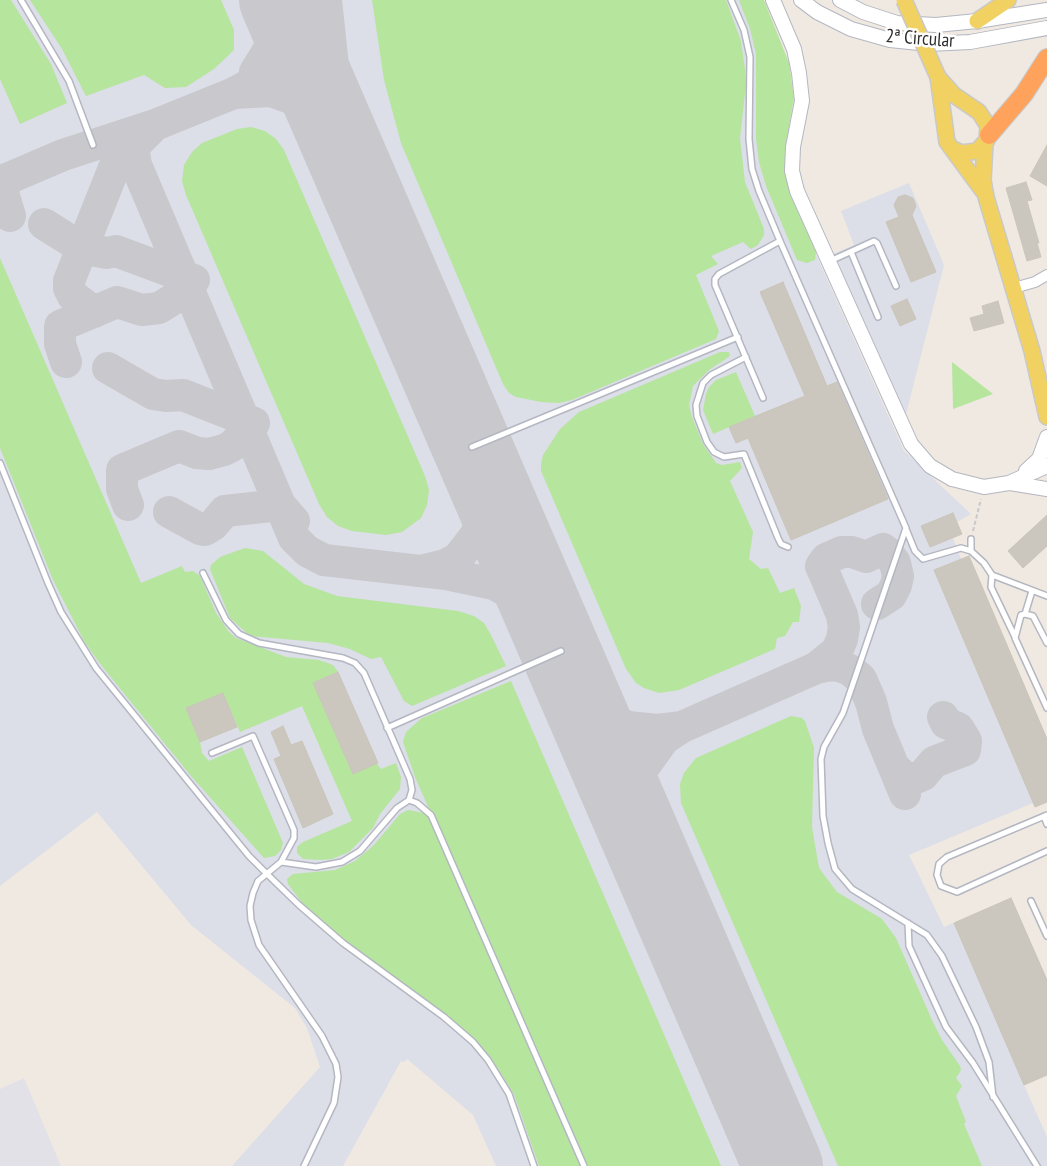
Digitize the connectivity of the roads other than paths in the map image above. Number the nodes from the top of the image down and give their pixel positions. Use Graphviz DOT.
graph roads {
  1 [pos="20,0"];
  2 [pos="732,0"];
  3 [pos="773,0"];
  4 [pos="801,0"];
  5 [pos="840,0"];
  6 [pos="904,0"];
  7 [pos="1008,0"];
  8 [pos="1047,10"];
  9 [pos="977,21"];
  10 [pos="1047,28"];
  11 [pos="1047,58"];
  12 [pos="938,77"];
  13 [pos="987,139"];
  14 [pos="93,145"];
  15 [pos="953,149"];
  16 [pos="986,197"];
  17 [pos="780,241"];
  18 [pos="851,252"];
  19 [pos="829,261"];
  20 [pos="1047,275"];
  21 [pos="896,286"];
  22 [pos="1014,288"];
  23 [pos="878,317"];
  24 [pos="738,337"];
  25 [pos="746,357"];
  26 [pos="763,398"];
  27 [pos="1047,417"];
  28 [pos="1047,437"];
  29 [pos="472,447"];
  30 [pos="0,463"];
  31 [pos="1047,466"];
  32 [pos="1009,483"];
  33 [pos="1047,489"];
  34 [pos="906,528"];
  35 [pos="971,539"];
  36 [pos="788,547"];
  37 [pos="971,551"];
  38 [pos="203,573"];
  39 [pos="992,576"];
  40 [pos="1032,591"];
  41 [pos="1047,596"];
  42 [pos="1025,614"];
  43 [pos="1015,638"];
  44 [pos="1047,643"];
  45 [pos="560,651"];
  46 [pos="1047,708"];
  47 [pos="387,728"];
  48 [pos="212,753"];
  49 [pos="409,800"];
  50 [pos="1045,815"];
  51 [pos="1047,824"];
  52 [pos="1047,851"];
  53 [pos="281,862"];
  54 [pos="266,873"];
  55 [pos="1031,901"];
  56 [pos="908,923"];
  57 [pos="1047,936"];
  58 [pos="993,1097"];
  59 [pos="304,1166"];
  60 [pos="534,1166"];
  61 [pos="584,1166"];
  62 [pos="1037,1166"];
  1 -- 14 [label="lane"];
  2 -- 17 [label="lane"];
  3 -- 19 [label="street"];
  4 -- 10 [label="street, 2ª Circular"];
  5 -- 9 [label="street, 2ª Circular"];
  6 -- 12 [label="main road, bridge"];
  7 -- 9 [label="main road"];
  8 -- 9 [label="street, 2ª Circular"];
  11 -- 13 [label="highway"];
  12 -- 13 [label="main road"];
  12 -- 15 [label="main road"];
  13 -- 15 [label="main road"];
  13 -- 16 [label="main road"];
  15 -- 16 [label="main road"];
  16 -- 22 [label="main road"];
  17 -- 24 [label="lane"];
  17 -- 34 [label="lane"];
  18 -- 19 [label="lane"];
  18 -- 21 [label="lane"];
  18 -- 23 [label="lane"];
  19 -- 32 [label="street"];
  20 -- 22 [label="street"];
  22 -- 27 [label="main road"];
  24 -- 25 [label="lane"];
  24 -- 29 [label="lane"];
  25 -- 26 [label="lane"];
  25 -- 36 [label="lane"];
  28 -- 32 [label="street"];
  30 -- 54 [label="lane"];
  31 -- 32 [label="street"];
  32 -- 33 [label="street"];
  34 -- 37 [label="lane"];
  34 -- 56 [label="lane"];
  35 -- 37 [label="lane"];
  37 -- 39 [label="lane"];
  38 -- 47 [label="lane"];
  39 -- 40 [label="lane"];
  39 -- 43 [label="lane"];
  40 -- 41 [label="lane"];
  40 -- 42 [label="lane"];
  42 -- 43 [label="lane"];
  42 -- 44 [label="lane"];
  43 -- 46 [label="lane"];
  45 -- 47 [label="lane"];
  47 -- 49 [label="lane"];
  48 -- 53 [label="lane"];
  49 -- 53 [label="lane"];
  49 -- 61 [label="lane"];
  50 -- 51 [label="lane"];
  50 -- 52 [label="lane"];
  53 -- 54 [label="lane"];
  54 -- 59 [label="lane"];
  54 -- 60 [label="lane"];
  55 -- 57 [label="lane"];
  56 -- 58 [label="lane"];
  56 -- 58 [label="lane"];
  58 -- 62 [label="lane"];
}
